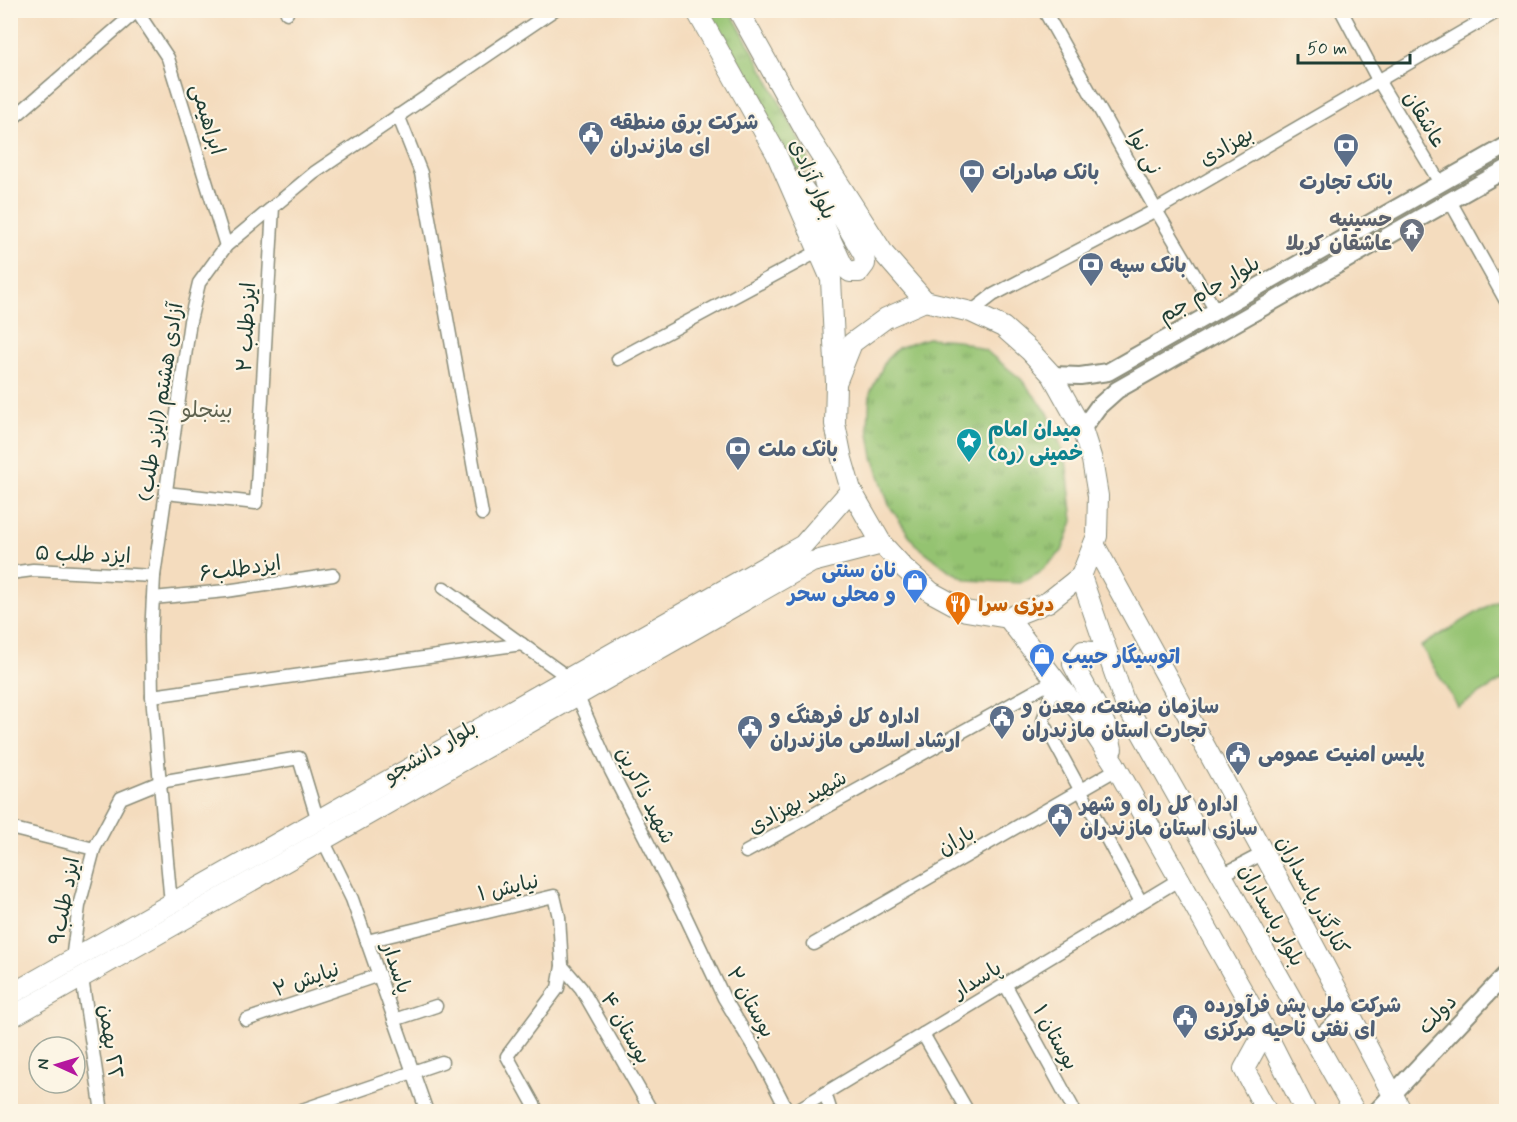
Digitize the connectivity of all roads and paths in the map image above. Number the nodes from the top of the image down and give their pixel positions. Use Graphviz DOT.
graph roads {
  1 [pos="554,10"];
  2 [pos="696,10"];
  3 [pos="738,10"];
  4 [pos="1044,10"];
  5 [pos="1341,10"];
  6 [pos="1500,10"];
  7 [pos="137,11"];
  8 [pos="1378,80"];
  9 [pos="398,115"];
  10 [pos="10,121"];
  11 [pos="807,134"];
  12 [pos="1506,146"];
  13 [pos="776,153"];
  14 [pos="1506,169"];
  15 [pos="1440,183"];
  16 [pos="1450,201"];
  17 [pos="273,207"];
  18 [pos="1156,210"];
  19 [pos="226,246"];
  20 [pos="819,251"];
  21 [pos="1258,287"];
  22 [pos="925,301"];
  23 [pos="1506,302"];
  24 [pos="1268,304"];
  25 [pos="1216,311"];
  26 [pos="971,312"];
  27 [pos="618,359"];
  28 [pos="1052,375"];
  29 [pos="836,383"];
  30 [pos="1082,429"];
  31 [pos="851,490"];
  32 [pos="165,493"];
  33 [pos="482,514"];
  34 [pos="882,544"];
  35 [pos="1094,544"];
  36 [pos="10,573"];
  37 [pos="333,574"];
  38 [pos="154,576"];
  39 [pos="1081,576"];
  40 [pos="444,588"];
  41 [pos="153,598"];
  42 [pos="1008,618"];
  43 [pos="522,644"];
  44 [pos="1108,654"];
  45 [pos="1055,680"];
  46 [pos="573,687"];
  47 [pos="152,696"];
  48 [pos="1116,766"];
  49 [pos="160,782"];
  50 [pos="1081,790"];
  51 [pos="10,828"];
  52 [pos="320,830"];
  53 [pos="94,849"];
  54 [pos="746,852"];
  55 [pos="1264,853"];
  56 [pos="1222,875"];
  57 [pos="1180,879"];
  58 [pos="1142,902"];
  59 [pos="171,904"];
  60 [pos="683,910"];
  61 [pos="367,941"];
  62 [pos="814,944"];
  63 [pos="72,960"];
  64 [pos="562,966"];
  65 [pos="1506,974"];
  66 [pos="379,975"];
  67 [pos="82,978"];
  68 [pos="1005,984"];
  69 [pos="10,995"];
  70 [pos="436,1006"];
  71 [pos="1348,1010"];
  72 [pos="10,1018"];
  73 [pos="246,1020"];
  74 [pos="394,1020"];
  75 [pos="1265,1031"];
  76 [pos="923,1034"];
  77 [pos="1314,1040"];
  78 [pos="442,1062"];
  79 [pos="412,1072"];
  80 [pos="825,1093"];
  81 [pos="1393,1094"];
  82 [pos="1073,1108"];
  83 [pos="102,1112"];
  84 [pos="296,1112"];
  85 [pos="427,1112"];
  86 [pos="538,1112"];
  87 [pos="651,1112"];
  88 [pos="788,1112"];
  89 [pos="794,1112"];
  90 [pos="831,1112"];
  91 [pos="968,1112"];
  92 [pos="1267,1112"];
  93 [pos="1306,1112"];
  94 [pos="1355,1112"];
  95 [pos="1376,1112"];
  96 [pos="1402,1112"];
  1 -- 9 [label="street, آزادی هشتم (ایزد طلب)"];
  2 -- 13 [label="main road, بلوار آزادی"];
  3 -- 11 [label="main road, بلوار آزادی"];
  4 -- 18 [label="street, نی نوا"];
  5 -- 8 [label="street, عاشقان"];
  6 -- 8 [label="street, بهزادی"];
  7 -- 10 [label="street, ابراهیمی"];
  7 -- 19 [label="street, ابراهیمی"];
  8 -- 15 [label="street, عاشقان"];
  8 -- 18 [label="street, بهزادی"];
  9 -- 17 [label="street, آزادی هشتم (ایزد طلب)"];
  9 -- 33 [label="street"];
  11 -- 13 [label="main road"];
  11 -- 22 [label="main road, بلوار آزادی"];
  12 -- 15 [label="main road, بلوار جام جم"];
  13 -- 20 [label="main road, بلوار آزادی"];
  14 -- 16 [label="main road, بلوار جام جم"];
  15 -- 21 [label="main road, بلوار جام جم"];
  16 -- 23 [label="street"];
  16 -- 24 [label="main road, بلوار جام جم"];
  17 -- 19 [label="street, آزادی هشتم (ایزد طلب)"];
  17 -- 32 [label="street, ایزدطلب ۲"];
  18 -- 25 [label="street, نی نوا"];
  18 -- 26 [label="street, بهزادی"];
  19 -- 32 [label="street, آزادی هشتم (ایزد طلب)"];
  20 -- 27 [label="street"];
  20 -- 29 [label="main road, بلوار آزادی"];
  21 -- 24 [label="main road"];
  21 -- 25 [label="main road, بلوار جام جم"];
  22 -- 26 [label="main road"];
  22 -- 29 [label="main road"];
  24 -- 30 [label="main road, بلوار جام جم"];
  25 -- 28 [label="main road, بلوار جام جم"];
  26 -- 28 [label="main road"];
  28 -- 30 [label="main road"];
  29 -- 31 [label="main road"];
  30 -- 35 [label="main road"];
  31 -- 34 [label="main road"];
  31 -- 46 [label="main road, بلوار دانشجو"];
  32 -- 38 [label="street, آزادی هشتم (ایزد طلب)"];
  34 -- 42 [label="main road"];
  34 -- 46 [label="main road, بلوار دانشجو"];
  35 -- 39 [label="main road"];
  35 -- 55 [label="main road, کنارگذر پاسداران"];
  36 -- 38 [label="street, ايزد طلب ۵"];
  37 -- 41 [label="street, ایزدطلب۶"];
  38 -- 41 [label="street, آزادی هشتم (ایزد طلب)"];
  39 -- 42 [label="main road"];
  39 -- 44 [label="main road, بلوار پاسداران"];
  40 -- 43 [label="street"];
  41 -- 47 [label="street, آزادی هشتم (ایزد طلب)"];
  42 -- 45 [label="main road"];
  43 -- 46 [label="street"];
  43 -- 47 [label="street"];
  44 -- 48 [label="main road"];
  44 -- 56 [label="main road, بلوار پاسداران"];
  45 -- 48 [label="main road"];
  45 -- 50 [label="street"];
  45 -- 54 [label="street, شهید بهزادی"];
  46 -- 52 [label="main road, بلوار دانشجو"];
  46 -- 60 [label="street, شهید ذاکرین"];
  47 -- 49 [label="street, آزادی هشتم (ایزد طلب)"];
  48 -- 50 [label="street, باران"];
  48 -- 57 [label="main road"];
  49 -- 52 [label="street, پاسدار"];
  49 -- 53 [label="street, ایزد طلب۹"];
  49 -- 59 [label="street, آزادی هشتم (ایزد طلب)"];
  50 -- 58 [label="street"];
  50 -- 62 [label="street, باران"];
  51 -- 53 [label="street"];
  52 -- 59 [label="main road, بلوار دانشجو"];
  52 -- 61 [label="street, پاسدار"];
  52 -- 67 [label="main road, بلوار دانشجو"];
  53 -- 63 [label="street, ایزد طلب۹"];
  55 -- 56 [label="street"];
  55 -- 71 [label="main road, کنارگذر پاسداران"];
  56 -- 77 [label="main road, بلوار پاسداران"];
  57 -- 58 [label="street, پاسدار"];
  57 -- 75 [label="main road"];
  58 -- 68 [label="street, پاسدار"];
  59 -- 63 [label="main road, بلوار دانشجو"];
  60 -- 88 [label="street, بوستان ۲"];
  61 -- 64 [label="street, نیایش ۱"];
  61 -- 66 [label="street, پاسدار"];
  63 -- 69 [label="main road, بلوار دانشجو"];
  64 -- 86 [label="street, نیایش ۱"];
  64 -- 87 [label="street, بوستان ۴"];
  65 -- 81 [label="main road, دولت"];
  66 -- 73 [label="street, نیایش ۲"];
  66 -- 74 [label="street, پاسدار"];
  67 -- 72 [label="main road, بلوار دانشجو"];
  67 -- 83 [label="street, ٢٢ بهمن"];
  68 -- 76 [label="street, پاسدار"];
  68 -- 82 [label="street, بوستان ۱"];
  70 -- 74 [label="street"];
  71 -- 77 [label="street"];
  71 -- 81 [label="main road, کنارگذر پاسداران"];
  74 -- 79 [label="street, پاسدار"];
  75 -- 92 [label="main road"];
  75 -- 93 [label="main road"];
  76 -- 80 [label="street, پاسدار"];
  76 -- 91 [label="street"];
  77 -- 94 [label="main road, بلوار پاسداران"];
  78 -- 79 [label="street"];
  79 -- 84 [label="street"];
  79 -- 85 [label="street, پاسدار"];
  80 -- 89 [label="street, پاسدار"];
  80 -- 90 [label="street"];
  81 -- 95 [label="main road, دولت"];
  81 -- 96 [label="main road, کنارگذر پاسداران"];
}
